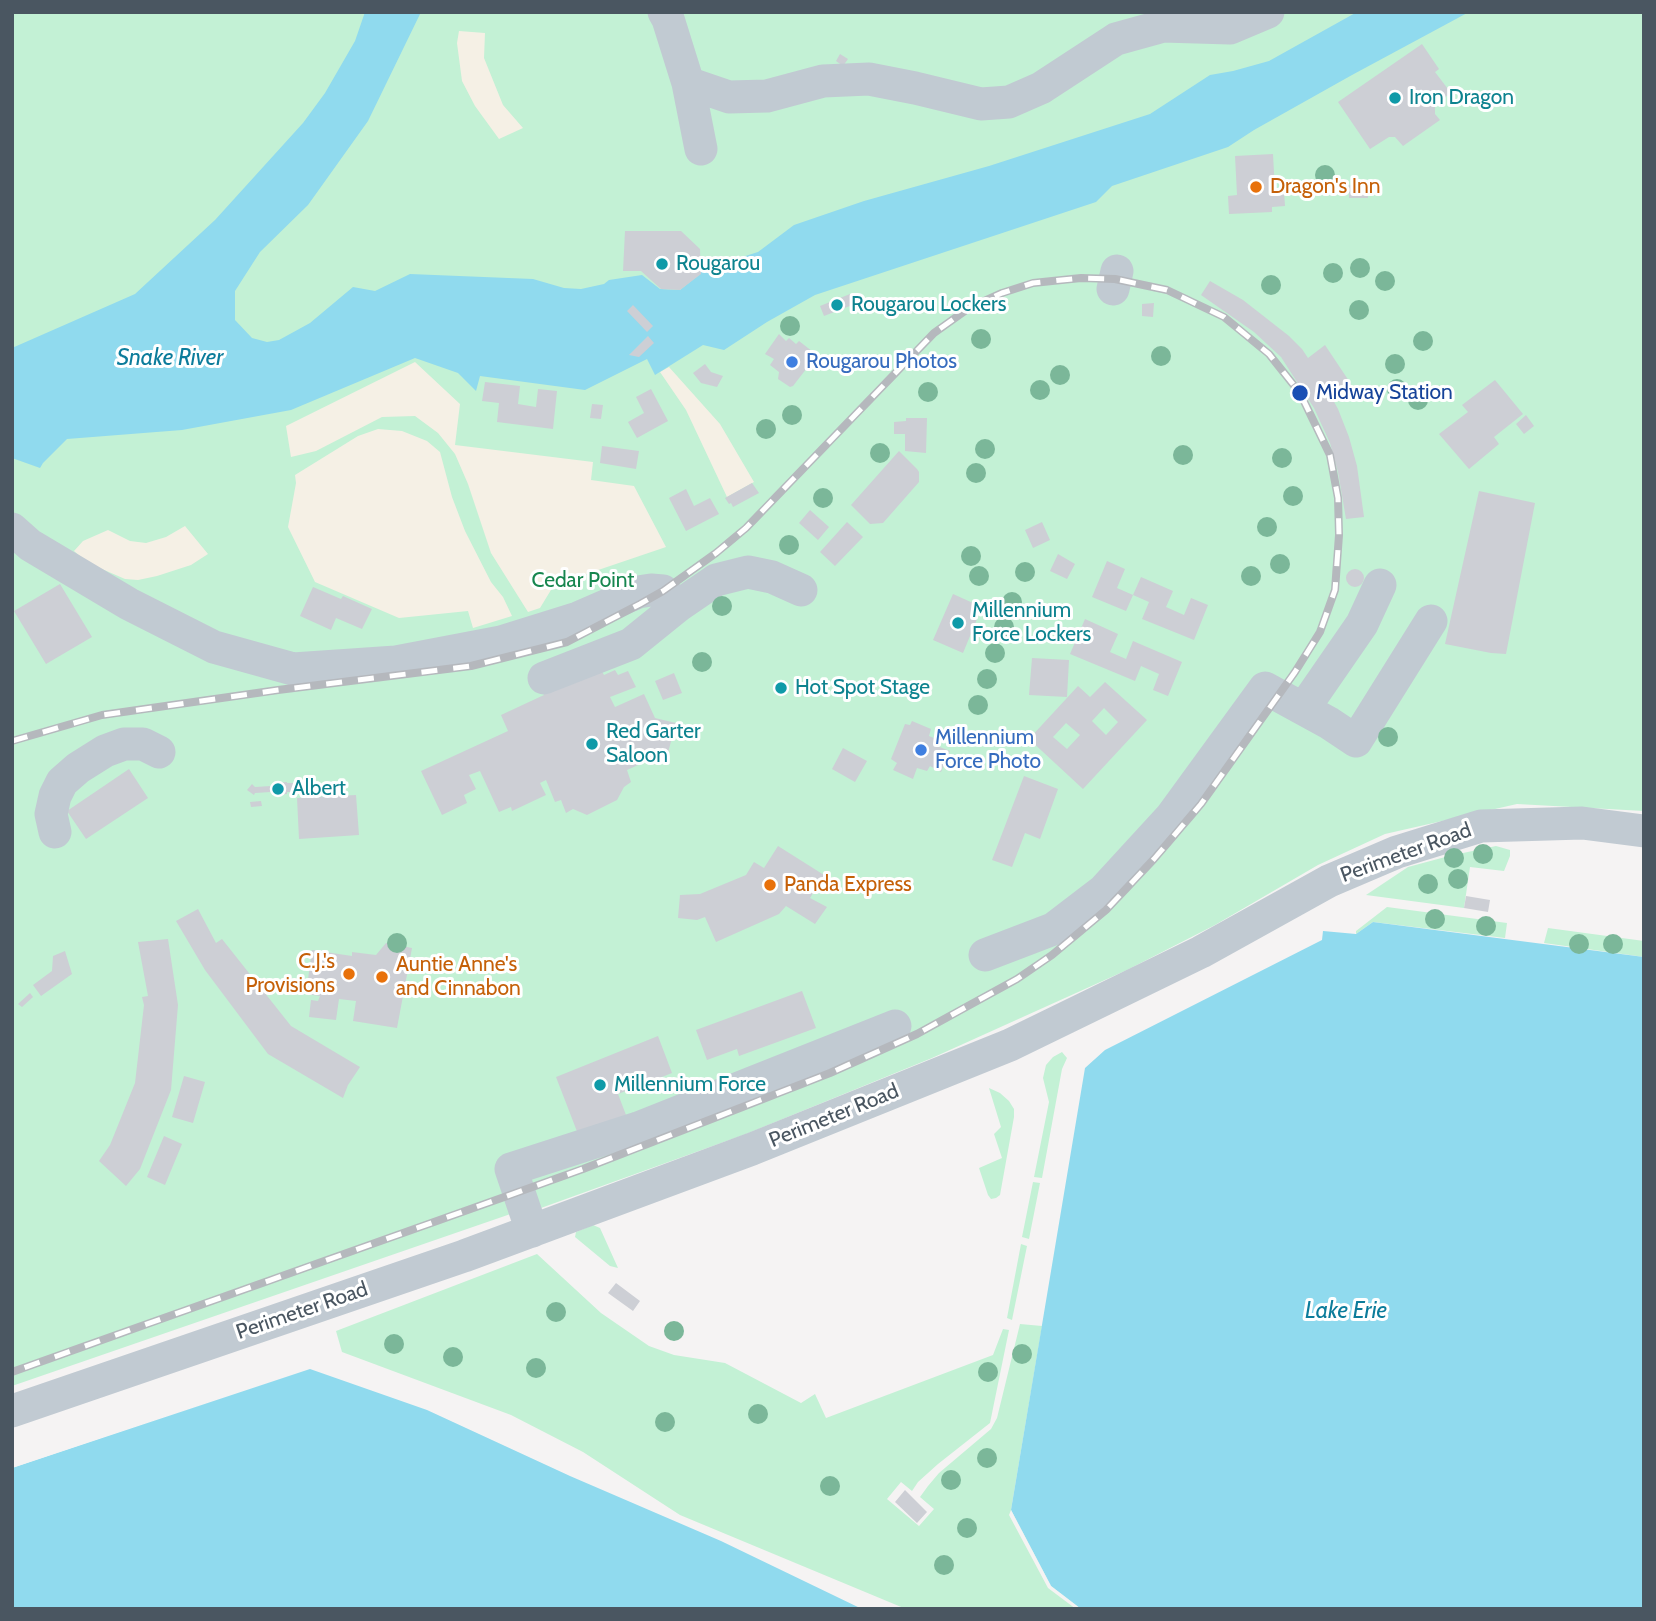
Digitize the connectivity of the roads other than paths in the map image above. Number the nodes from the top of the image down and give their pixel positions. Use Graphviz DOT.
graph roads {
  1 [pos="664,12"];
  2 [pos="1268,12"];
  3 [pos="688,83"];
  4 [pos="701,149"];
  5 [pos="12,529"];
  6 [pos="1380,585"];
  7 [pos="801,590"];
  8 [pos="678,606"];
  9 [pos="1431,621"];
  10 [pos="544,678"];
  11 [pos="1304,708"];
  12 [pos="159,752"];
  13 [pos="1644,831"];
  14 [pos="55,832"];
  15 [pos="985,955"];
  16 [pos="895,1026"];
  17 [pos="532,1231"];
  18 [pos="12,1410"];
  1 -- 3 [label="street"];
  2 -- 3 [label="street"];
  3 -- 4 [label="street"];
  5 -- 8 [label="street"];
  6 -- 11 [label="street"];
  7 -- 8 [label="street"];
  8 -- 10 [label="street"];
  9 -- 11 [label="street"];
  11 -- 15 [label="street"];
  12 -- 14 [label="street"];
  13 -- 17 [label="street, Perimeter Road"];
  16 -- 17 [label="street"];
  17 -- 18 [label="street, Perimeter Road"];
}
